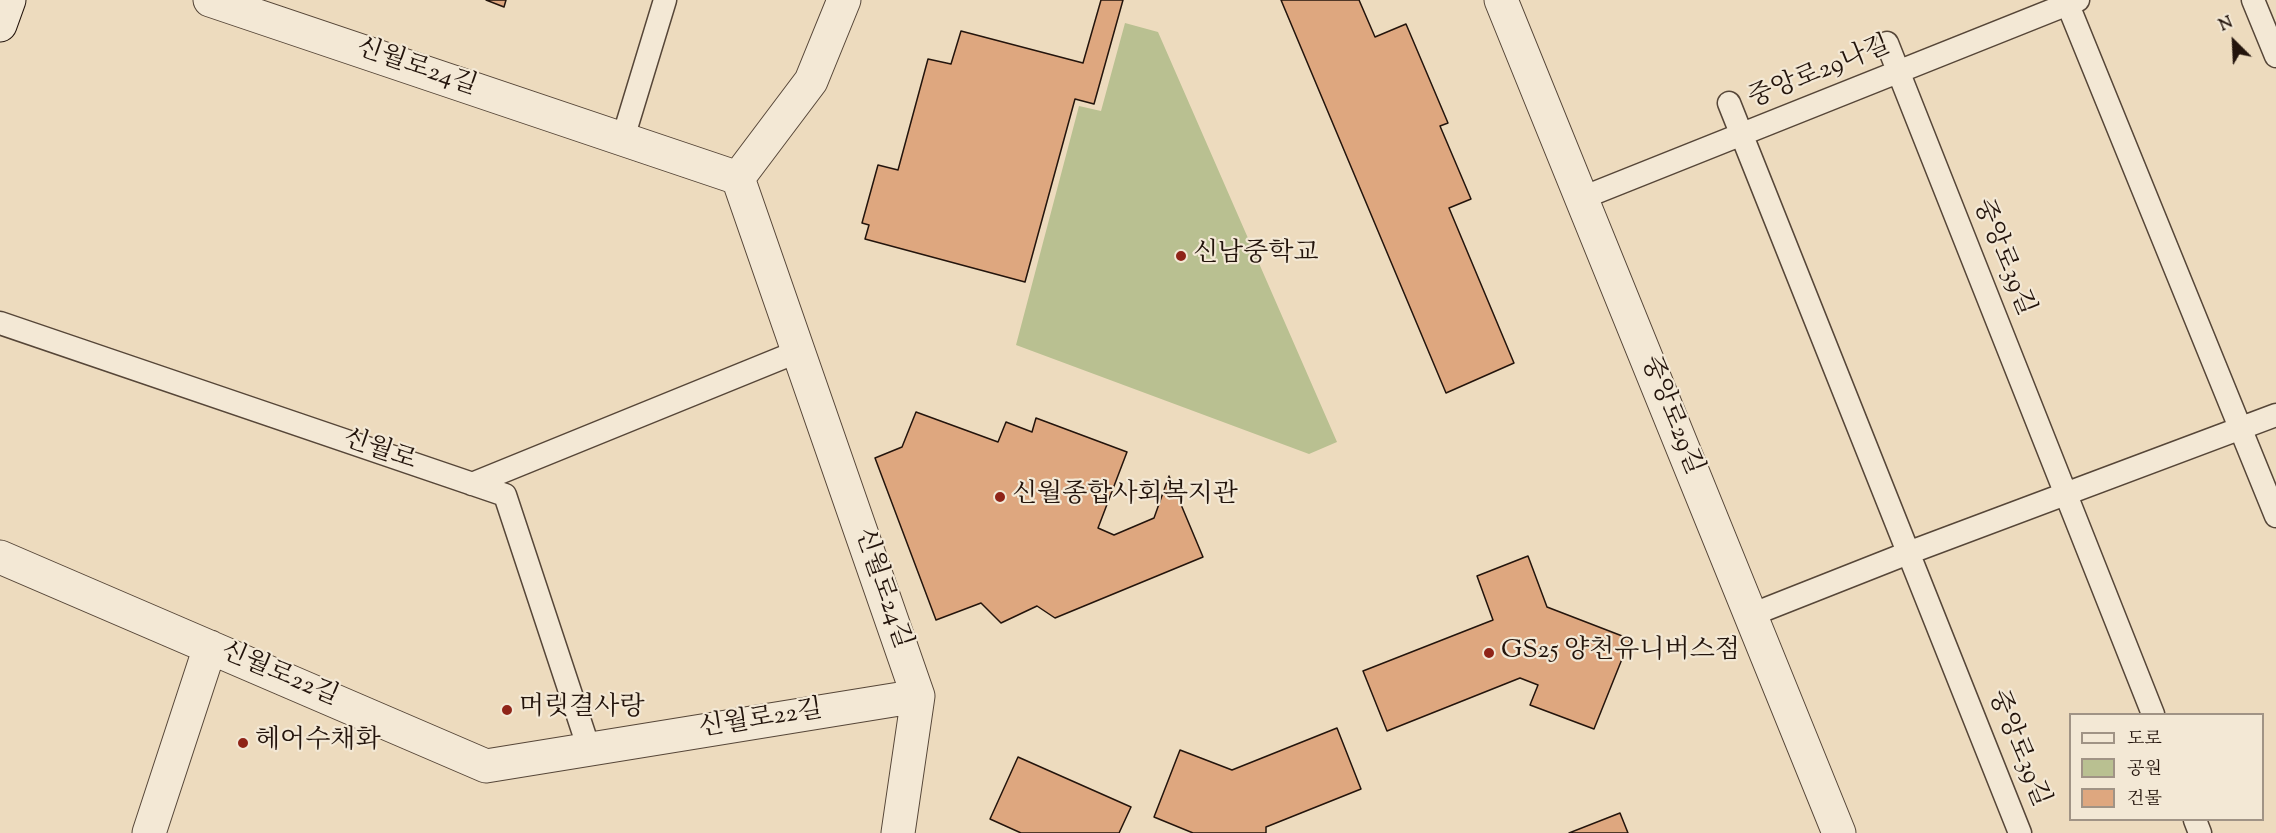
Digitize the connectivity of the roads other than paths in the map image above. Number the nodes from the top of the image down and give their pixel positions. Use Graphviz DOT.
graph roads {
  1 [pos="9,0"];
  2 [pos="210,0"];
  3 [pos="665,0"];
  4 [pos="844,0"];
  5 [pos="1502,0"];
  6 [pos="2253,0"];
  7 [pos="2070,1"];
  8 [pos="0,26"];
  9 [pos="1887,43"];
  10 [pos="2276,56"];
  11 [pos="1898,72"];
  12 [pos="1730,103"];
  13 [pos="1742,136"];
  14 [pos="623,138"];
  15 [pos="738,177"];
  16 [pos="1582,198"];
  17 [pos="0,323"];
  18 [pos="799,351"];
  19 [pos="2276,416"];
  20 [pos="2241,429"];
  21 [pos="472,484"];
  22 [pos="2065,495"];
  23 [pos="2276,516"];
  24 [pos="1908,553"];
  25 [pos="0,557"];
  26 [pos="1751,615"];
  27 [pos="210,647"];
  28 [pos="918,696"];
  29 [pos="2153,713"];
  30 [pos="589,749"];
  31 [pos="149,833"];
  32 [pos="898,833"];
  33 [pos="1839,833"];
  34 [pos="2020,833"];
  1 -- 8 [label="street"];
  2 -- 14 [label="street, 신월로24길"];
  3 -- 14 [label="lane"];
  4 -- 15 [label="street"];
  5 -- 16 [label="street, 중앙로29길"];
  6 -- 10 [label="lane"];
  7 -- 11 [label="lane, 중앙로29나길"];
  7 -- 20 [label="lane"];
  9 -- 11 [label="lane, 중앙로39길"];
  11 -- 13 [label="lane, 중앙로29나길"];
  11 -- 22 [label="lane, 중앙로39길"];
  12 -- 13 [label="lane, 중앙로39길"];
  13 -- 16 [label="lane, 중앙로29나길"];
  13 -- 24 [label="lane, 중앙로39길"];
  14 -- 15 [label="street, 신월로24길"];
  15 -- 18 [label="street, 신월로24길"];
  16 -- 26 [label="street, 중앙로29길"];
  17 -- 21 [label="lane, 신월로"];
  18 -- 21 [label="lane"];
  18 -- 28 [label="street, 신월로24길"];
  19 -- 20 [label="lane"];
  20 -- 22 [label="lane"];
  20 -- 23 [label="lane"];
  21 -- 30 [label="lane, 신월로"];
  22 -- 24 [label="lane"];
  22 -- 29 [label="lane, 중앙로39길"];
  24 -- 26 [label="lane"];
  24 -- 34 [label="lane, 중앙로39길"];
  25 -- 27 [label="street, 신월로22길"];
  26 -- 33 [label="street, 중앙로29길"];
  27 -- 30 [label="street, 신월로22길"];
  27 -- 31 [label="street"];
  28 -- 30 [label="street, 신월로22길"];
  28 -- 32 [label="street, 신월로24길"];
}
